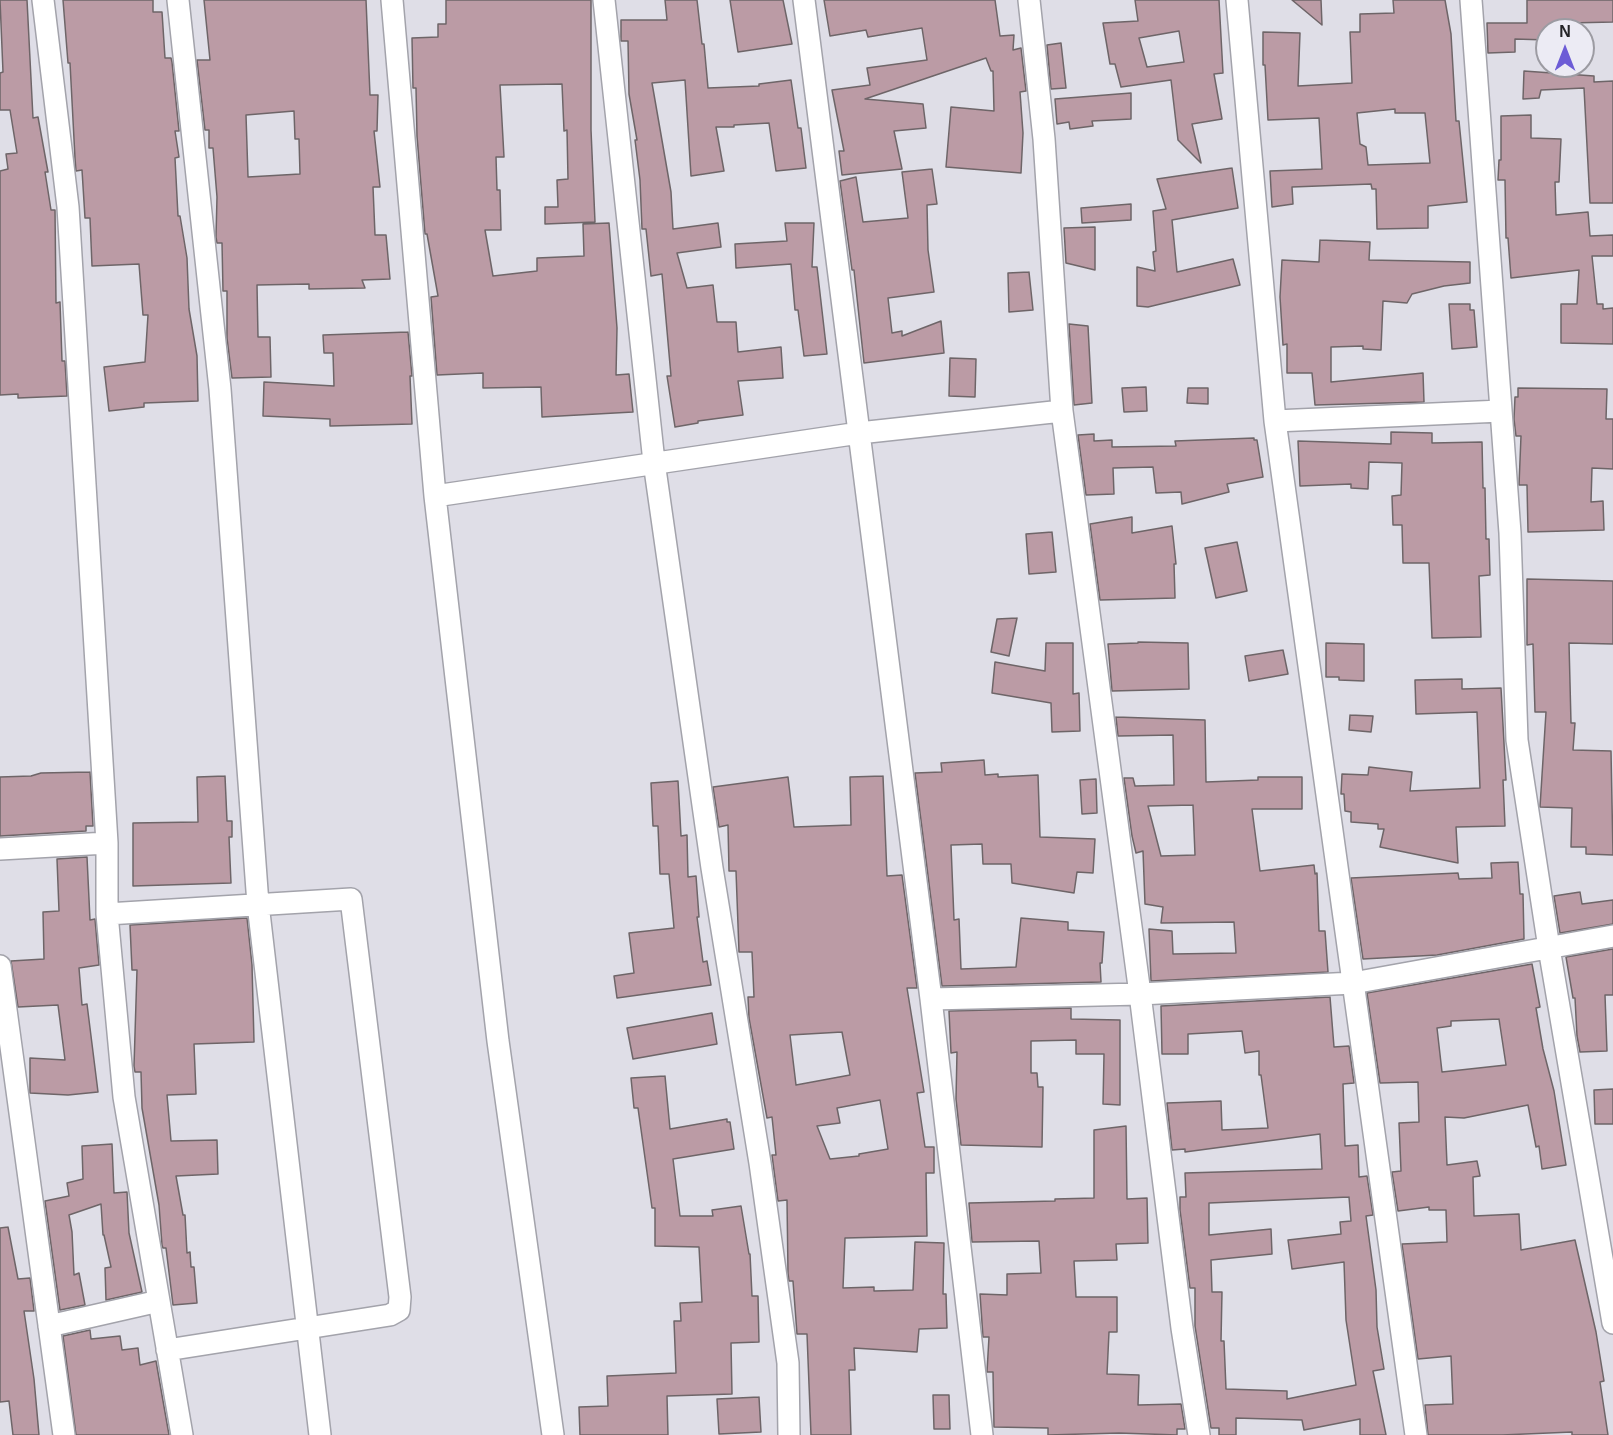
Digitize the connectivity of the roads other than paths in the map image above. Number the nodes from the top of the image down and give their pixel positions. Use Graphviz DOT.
graph roads {
  1 [pos="43,0"];
  2 [pos="178,0"];
  3 [pos="392,0"];
  4 [pos="604,0"];
  5 [pos="804,0"];
  6 [pos="1029,0"];
  7 [pos="1237,0"];
  8 [pos="1471,0"];
  9 [pos="1062,411"];
  10 [pos="1501,411"];
  11 [pos="1275,421"];
  12 [pos="860,433"];
  13 [pos="654,462"];
  14 [pos="435,496"];
  15 [pos="107,843"];
  16 [pos="0,849"];
  17 [pos="258,904"];
  18 [pos="107,914"];
  19 [pos="1613,936"];
  20 [pos="1549,948"];
  21 [pos="0,966"];
  22 [pos="1353,983"];
  23 [pos="1140,994"];
  24 [pos="931,999"];
  25 [pos="159,1301"];
  26 [pos="1613,1323"];
  27 [pos="48,1326"];
  28 [pos="307,1329"];
  29 [pos="167,1350"];
  30 [pos="64,1435"];
  31 [pos="182,1435"];
  32 [pos="320,1435"];
  33 [pos="553,1435"];
  34 [pos="789,1435"];
  35 [pos="982,1435"];
  36 [pos="1199,1435"];
  37 [pos="1416,1435"];
  1 -- 15 [label="street"];
  2 -- 17 [label="street"];
  3 -- 14 [label="street"];
  4 -- 13 [label="street"];
  5 -- 12 [label="street"];
  6 -- 9 [label="street"];
  7 -- 11 [label="street"];
  8 -- 10 [label="street"];
  9 -- 12 [label="street"];
  9 -- 23 [label="street"];
  10 -- 11 [label="street"];
  10 -- 20 [label="street"];
  11 -- 22 [label="street"];
  12 -- 13 [label="street"];
  12 -- 24 [label="street"];
  13 -- 14 [label="street"];
  13 -- 34 [label="street"];
  14 -- 33 [label="street"];
  15 -- 16 [label="street"];
  15 -- 18 [label="street"];
  17 -- 18 [label="street"];
  17 -- 28 [label="street"];
  17 -- 28 [label="street"];
  18 -- 25 [label="street"];
  19 -- 20 [label="street"];
  20 -- 22 [label="street"];
  20 -- 26 [label="street"];
  21 -- 27 [label="street"];
  22 -- 23 [label="street"];
  22 -- 37 [label="street"];
  23 -- 24 [label="street"];
  23 -- 36 [label="street"];
  24 -- 35 [label="street"];
  25 -- 27 [label="street"];
  25 -- 29 [label="street"];
  27 -- 30 [label="street"];
  28 -- 29 [label="street"];
  28 -- 32 [label="street"];
  29 -- 31 [label="street"];
}
